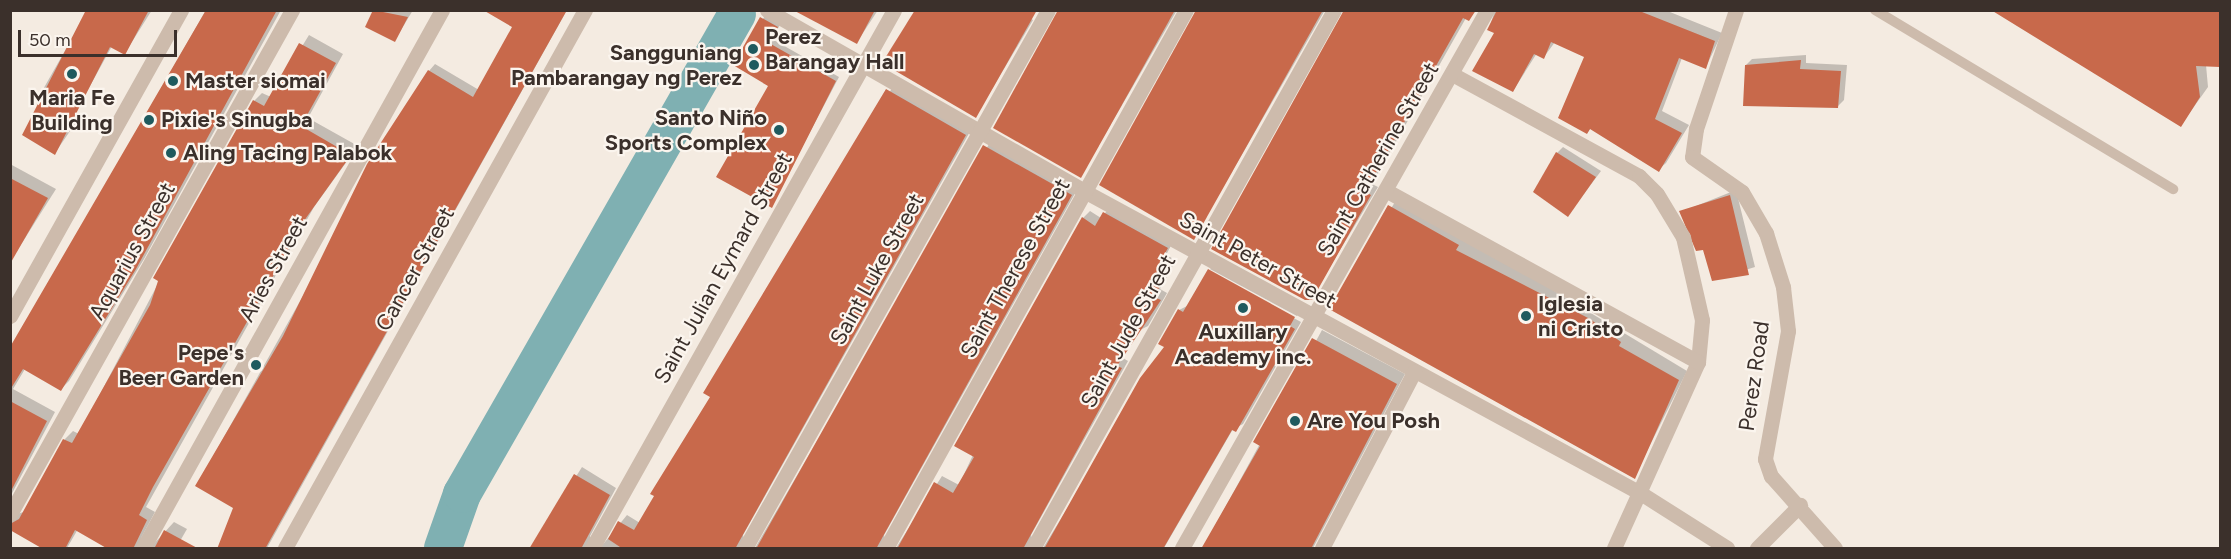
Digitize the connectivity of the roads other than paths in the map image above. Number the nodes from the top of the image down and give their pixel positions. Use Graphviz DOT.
graph roads {
  1 [pos="181,10"];
  2 [pos="292,10"];
  3 [pos="442,10"];
  4 [pos="585,10"];
  5 [pos="767,10"];
  6 [pos="894,10"];
  7 [pos="1048,10"];
  8 [pos="1186,10"];
  9 [pos="1334,10"];
  10 [pos="1486,10"];
  11 [pos="1736,10"];
  12 [pos="1875,10"];
  13 [pos="862,66"];
  14 [pos="1452,74"];
  15 [pos="982,130"];
  16 [pos="2173,189"];
  17 [pos="1084,191"];
  18 [pos="1387,191"];
  19 [pos="1198,251"];
  20 [pos="10,316"];
  21 [pos="1313,317"];
  22 [pos="1698,362"];
  23 [pos="1414,372"];
  24 [pos="1642,494"];
  25 [pos="1800,505"];
  26 [pos="10,513"];
  27 [pos="143,549"];
  28 [pos="285,549"];
  29 [pos="592,549"];
  30 [pos="745,549"];
  31 [pos="886,549"];
  32 [pos="1032,549"];
  33 [pos="1182,549"];
  34 [pos="1322,549"];
  35 [pos="1614,549"];
  36 [pos="1727,549"];
  37 [pos="1757,549"];
  38 [pos="1835,549"];
  1 -- 20 [label="street"];
  2 -- 26 [label="street, Aquarius Street"];
  3 -- 27 [label="street, Aries Street"];
  4 -- 28 [label="street, Cancer Street"];
  5 -- 13 [label="street, Saint Peter Street"];
  6 -- 13 [label="street, Saint Julian Eymard Street"];
  7 -- 15 [label="street, Saint Luke Street"];
  8 -- 17 [label="street, Saint Therese Street"];
  9 -- 19 [label="street, Saint Jude Street"];
  10 -- 14 [label="street, Saint Catherine Street"];
  11 -- 25 [label="street, Perez Road"];
  12 -- 16 [label="lane"];
  13 -- 15 [label="street, Saint Peter Street"];
  13 -- 29 [label="street, Saint Julian Eymard Street"];
  14 -- 18 [label="street, Saint Catherine Street"];
  14 -- 22 [label="street"];
  15 -- 17 [label="street, Saint Peter Street"];
  15 -- 30 [label="street, Saint Luke Street"];
  17 -- 19 [label="street, Saint Peter Street"];
  17 -- 31 [label="street, Saint Therese Street"];
  18 -- 21 [label="street, Saint Catherine Street"];
  18 -- 22 [label="street"];
  19 -- 21 [label="street, Saint Peter Street"];
  19 -- 32 [label="street, Saint Jude Street"];
  21 -- 23 [label="street, Saint Peter Street"];
  21 -- 33 [label="street, Saint Catherine Street"];
  22 -- 24 [label="street"];
  23 -- 24 [label="street, Saint Peter Street"];
  23 -- 34 [label="street"];
  24 -- 35 [label="street"];
  24 -- 36 [label="street, Saint Peter Street"];
  25 -- 37 [label="street"];
  25 -- 38 [label="street, Perez Road"];
}
